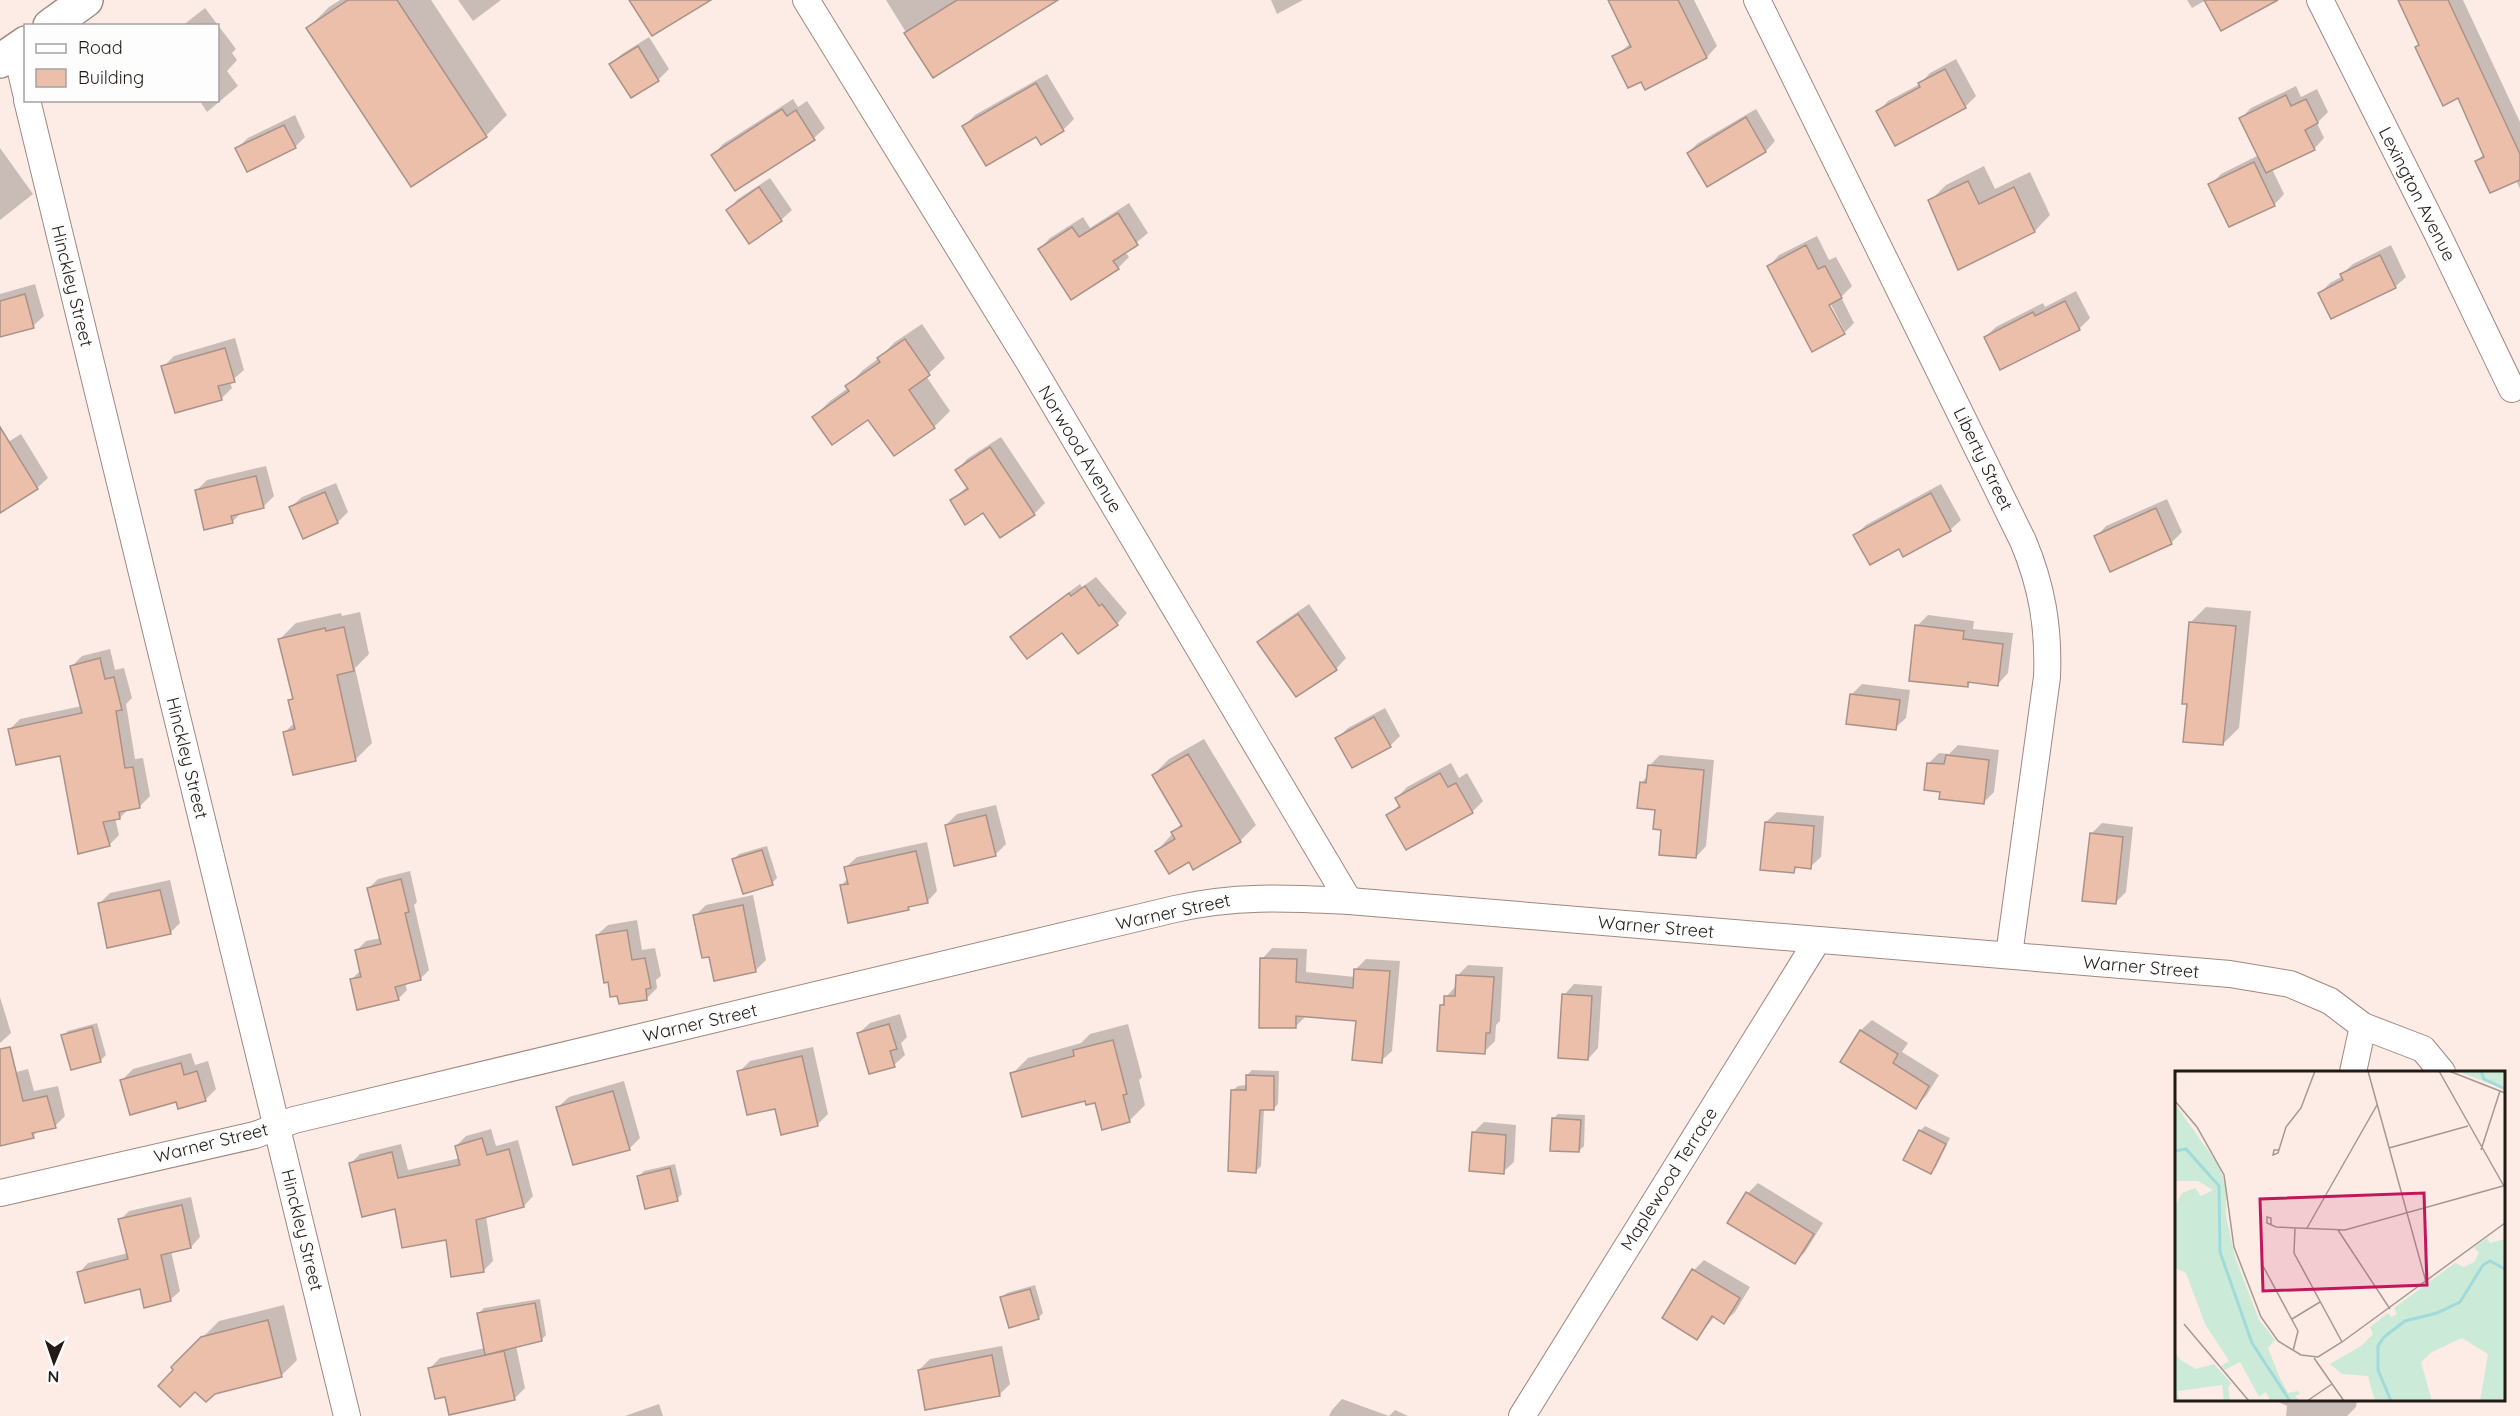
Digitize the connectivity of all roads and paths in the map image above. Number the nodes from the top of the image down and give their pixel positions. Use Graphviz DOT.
graph roads {
  1 [pos="86,0"];
  2 [pos="806,0"];
  3 [pos="1757,0"];
  4 [pos="2320,0"];
  5 [pos="53,24"];
  6 [pos="14,51"];
  7 [pos="24,86"];
  8 [pos="27,102"];
  9 [pos="2512,389"];
  10 [pos="1349,901"];
  11 [pos="1817,941"];
  12 [pos="2009,955"];
  13 [pos="2363,1026"];
  14 [pos="2353,1071"];
  15 [pos="2441,1071"];
  16 [pos="277,1127"];
  17 [pos="0,1193"];
  18 [pos="347,1416"];
  19 [pos="1522,1416"];
  1 -- 5 [label="street"];
  2 -- 10 [label="street, Norwood Avenue"];
  3 -- 12 [label="street, Liberty Street"];
  4 -- 9 [label="street, Lexington Avenue"];
  6 -- 7 [label="street"];
  8 -- 16 [label="street, Hinckley Street"];
  10 -- 11 [label="street, Warner Street"];
  10 -- 16 [label="street, Warner Street"];
  11 -- 12 [label="street, Warner Street"];
  11 -- 19 [label="street, Maplewood Terrace"];
  12 -- 13 [label="street, Warner Street"];
  13 -- 14 [label="street"];
  13 -- 15 [label="street, Warner Street"];
  16 -- 17 [label="street, Warner Street"];
  16 -- 18 [label="street, Hinckley Street"];
}
